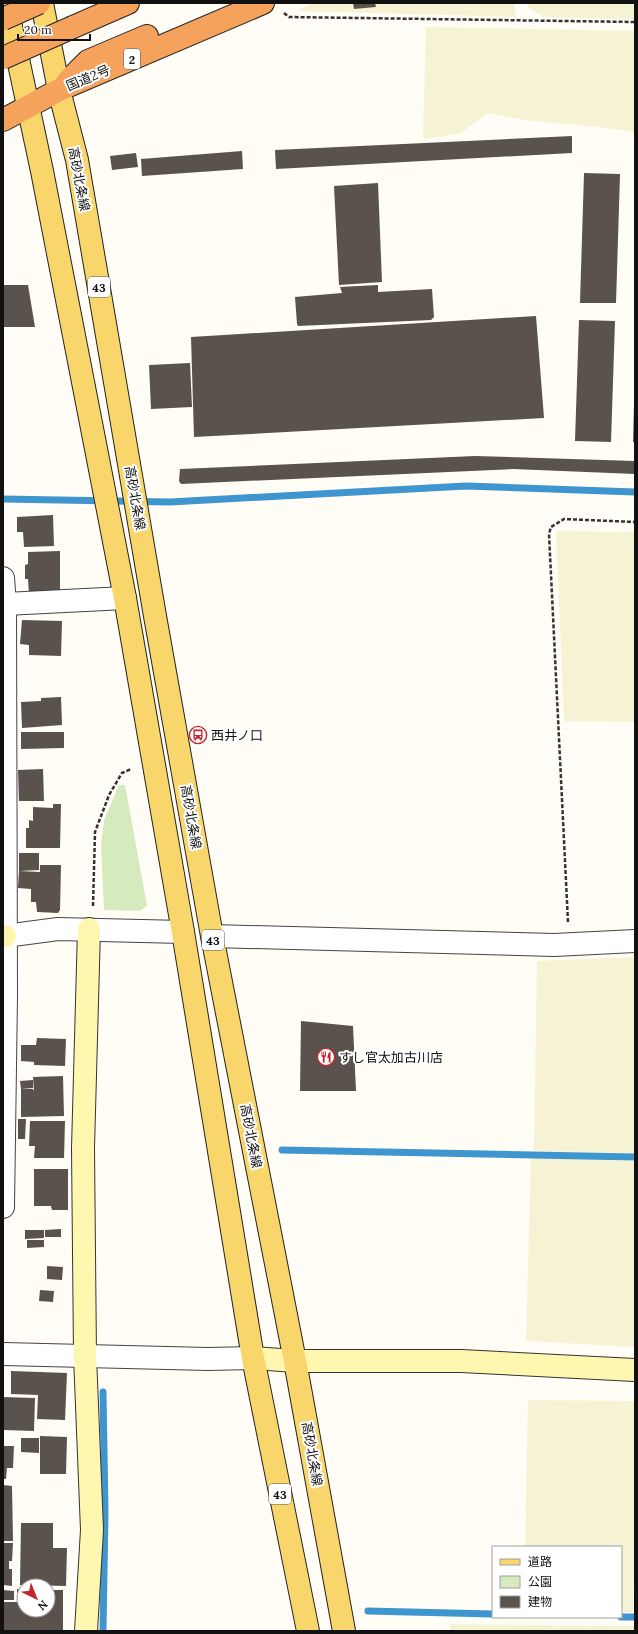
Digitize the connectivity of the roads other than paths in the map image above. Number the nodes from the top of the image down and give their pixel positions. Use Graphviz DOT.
graph roads {
  1 [pos="6,3"];
  2 [pos="39,3"];
  3 [pos="42,3"];
  4 [pos="128,3"];
  5 [pos="225,3"];
  6 [pos="263,3"];
  7 [pos="3,19"];
  8 [pos="3,58"];
  9 [pos="59,90"];
  10 [pos="29,106"];
  11 [pos="3,110"];
  12 [pos="3,120"];
  13 [pos="3,578"];
  14 [pos="125,598"];
  15 [pos="5,604"];
  16 [pos="91,919"];
  17 [pos="183,932"];
  18 [pos="4,936"];
  19 [pos="212,936"];
  20 [pos="635,941"];
  21 [pos="3,1208"];
  22 [pos="3,1354"];
  23 [pos="85,1356"];
  24 [pos="253,1358"];
  25 [pos="295,1361"];
  26 [pos="635,1370"];
  27 [pos="86,1631"];
  28 [pos="308,1631"];
  29 [pos="344,1631"];
  1 -- 10 [label="main road, 43"];
  2 -- 7 [label="highway, bridge"];
  3 -- 9 [label="main road, 高砂北条線 / 43"];
  4 -- 8 [label="highway, bridge"];
  5 -- 9 [label="highway"];
  6 -- 9 [label="highway, 国道2号 / 2"];
  9 -- 10 [label="highway, 国道2号 / 2"];
  9 -- 19 [label="main road, 高砂北条線 / 43"];
  10 -- 11 [label="highway"];
  10 -- 12 [label="highway, 国道2号 / 2"];
  10 -- 14 [label="main road, 43"];
  13 -- 15 [label="street"];
  14 -- 15 [label="street"];
  14 -- 17 [label="main road, 43"];
  15 -- 18 [label="street"];
  16 -- 17 [label="street"];
  16 -- 18 [label="street"];
  16 -- 23 [label="street"];
  17 -- 24 [label="main road, 43"];
  18 -- 21 [label="street"];
  19 -- 20 [label="street"];
  19 -- 25 [label="main road, 高砂北条線 / 43"];
  22 -- 23 [label="street"];
  23 -- 24 [label="street"];
  23 -- 27 [label="street"];
  24 -- 25 [label="street"];
  24 -- 28 [label="main road, 43"];
  25 -- 26 [label="street"];
  25 -- 29 [label="main road, 高砂北条線 / 43"];
}
